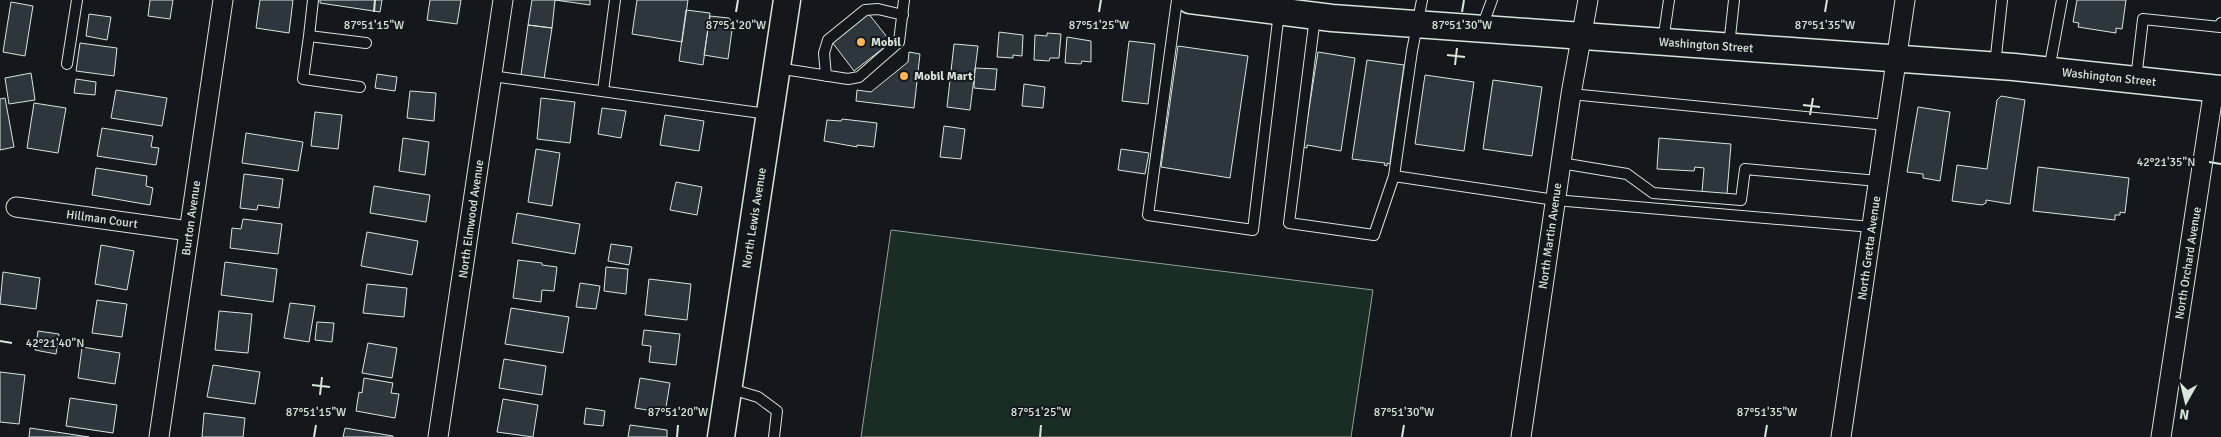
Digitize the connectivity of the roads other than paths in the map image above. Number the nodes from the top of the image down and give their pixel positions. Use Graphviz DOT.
graph roads {
  1 [pos="77,0"];
  2 [pos="223,0"];
  3 [pos="313,0"];
  4 [pos="503,0"];
  5 [pos="615,0"];
  6 [pos="787,0"];
  7 [pos="904,0"];
  8 [pos="1177,0"];
  9 [pos="1190,0"];
  10 [pos="1492,0"];
  11 [pos="1588,0"];
  12 [pos="1669,0"];
  13 [pos="1734,0"];
  14 [pos="1905,0"];
  15 [pos="2002,0"];
  16 [pos="2062,0"];
  17 [pos="1272,7"];
  18 [pos="1420,12"];
  19 [pos="903,15"];
  20 [pos="1315,16"];
  21 [pos="2221,23"];
  22 [pos="1481,28"];
  23 [pos="309,36"];
  24 [pos="1583,36"];
  25 [pos="1663,42"];
  26 [pos="366,44"];
  27 [pos="1729,46"];
  28 [pos="1896,58"];
  29 [pos="68,64"];
  30 [pos="1995,66"];
  31 [pos="776,68"];
  32 [pos="2049,71"];
  33 [pos="492,76"];
  34 [pos="826,76"];
  35 [pos="2136,80"];
  36 [pos="360,87"];
  37 [pos="2218,89"];
  38 [pos="603,91"];
  39 [pos="1571,94"];
  40 [pos="770,115"];
  41 [pos="1886,125"];
  42 [pos="1561,163"];
  43 [pos="1394,176"];
  44 [pos="1878,181"];
  45 [pos="1555,200"];
  46 [pos="16,207"];
  47 [pos="1872,227"];
  48 [pos="189,231"];
  49 [pos="728,388"];
  50 [pos="159,437"];
  51 [pos="438,437"];
  52 [pos="721,437"];
  53 [pos="774,437"];
  54 [pos="1521,437"];
  55 [pos="1841,437"];
  56 [pos="2161,437"];
  1 -- 29 [label="lane"];
  2 -- 48 [label="street, Burton Avenue"];
  3 -- 23 [label="lane"];
  4 -- 33 [label="street, North Elmwood Avenue"];
  5 -- 38 [label="lane"];
  6 -- 31 [label="main road, North Lewis Avenue"];
  7 -- 19 [label="lane"];
  8 -- 17 [label="lane"];
  9 -- 17 [label="main road, Washington Street"];
  10 -- 22 [label="lane"];
  11 -- 24 [label="street, North Martin Avenue"];
  12 -- 25 [label="lane"];
  13 -- 27 [label="lane"];
  14 -- 28 [label="street, North Gretta Avenue"];
  15 -- 30 [label="lane"];
  16 -- 32 [label="lane"];
  17 -- 20 [label="main road, Washington Street"];
  18 -- 20 [label="main road, Washington Street"];
  18 -- 22 [label="main road, Washington Street"];
  18 -- 43 [label="lane"];
  19 -- 34 [label="lane"];
  19 -- 34 [label="lane"];
  20 -- 43 [label="lane"];
  21 -- 35 [label="lane"];
  22 -- 24 [label="main road, Washington Street"];
  23 -- 26 [label="lane"];
  23 -- 36 [label="lane"];
  24 -- 25 [label="main road, Washington Street"];
  24 -- 39 [label="street, North Martin Avenue"];
  25 -- 27 [label="main road, Washington Street"];
  27 -- 28 [label="main road, Washington Street"];
  28 -- 30 [label="main road, Washington Street"];
  28 -- 41 [label="street, North Gretta Avenue"];
  30 -- 32 [label="main road, Washington Street"];
  31 -- 34 [label="lane"];
  31 -- 40 [label="main road, North Lewis Avenue"];
  32 -- 35 [label="main road, Washington Street"];
  33 -- 38 [label="lane"];
  33 -- 51 [label="street, North Elmwood Avenue"];
  35 -- 37 [label="main road, Washington Street"];
  37 -- 56 [label="street, North Orchard Avenue"];
  38 -- 40 [label="lane"];
  39 -- 41 [label="lane"];
  39 -- 42 [label="street, North Martin Avenue"];
  40 -- 49 [label="main road, North Lewis Avenue"];
  41 -- 44 [label="street, North Gretta Avenue"];
  42 -- 44 [label="lane"];
  42 -- 45 [label="street, North Martin Avenue"];
  43 -- 45 [label="lane"];
  44 -- 47 [label="street, North Gretta Avenue"];
  45 -- 47 [label="lane"];
  45 -- 54 [label="street, North Martin Avenue"];
  46 -- 48 [label="street, Hillman Court"];
  47 -- 55 [label="street, North Gretta Avenue"];
  48 -- 50 [label="street, Burton Avenue"];
  49 -- 52 [label="main road, North Lewis Avenue"];
  49 -- 53 [label="lane"];
}
